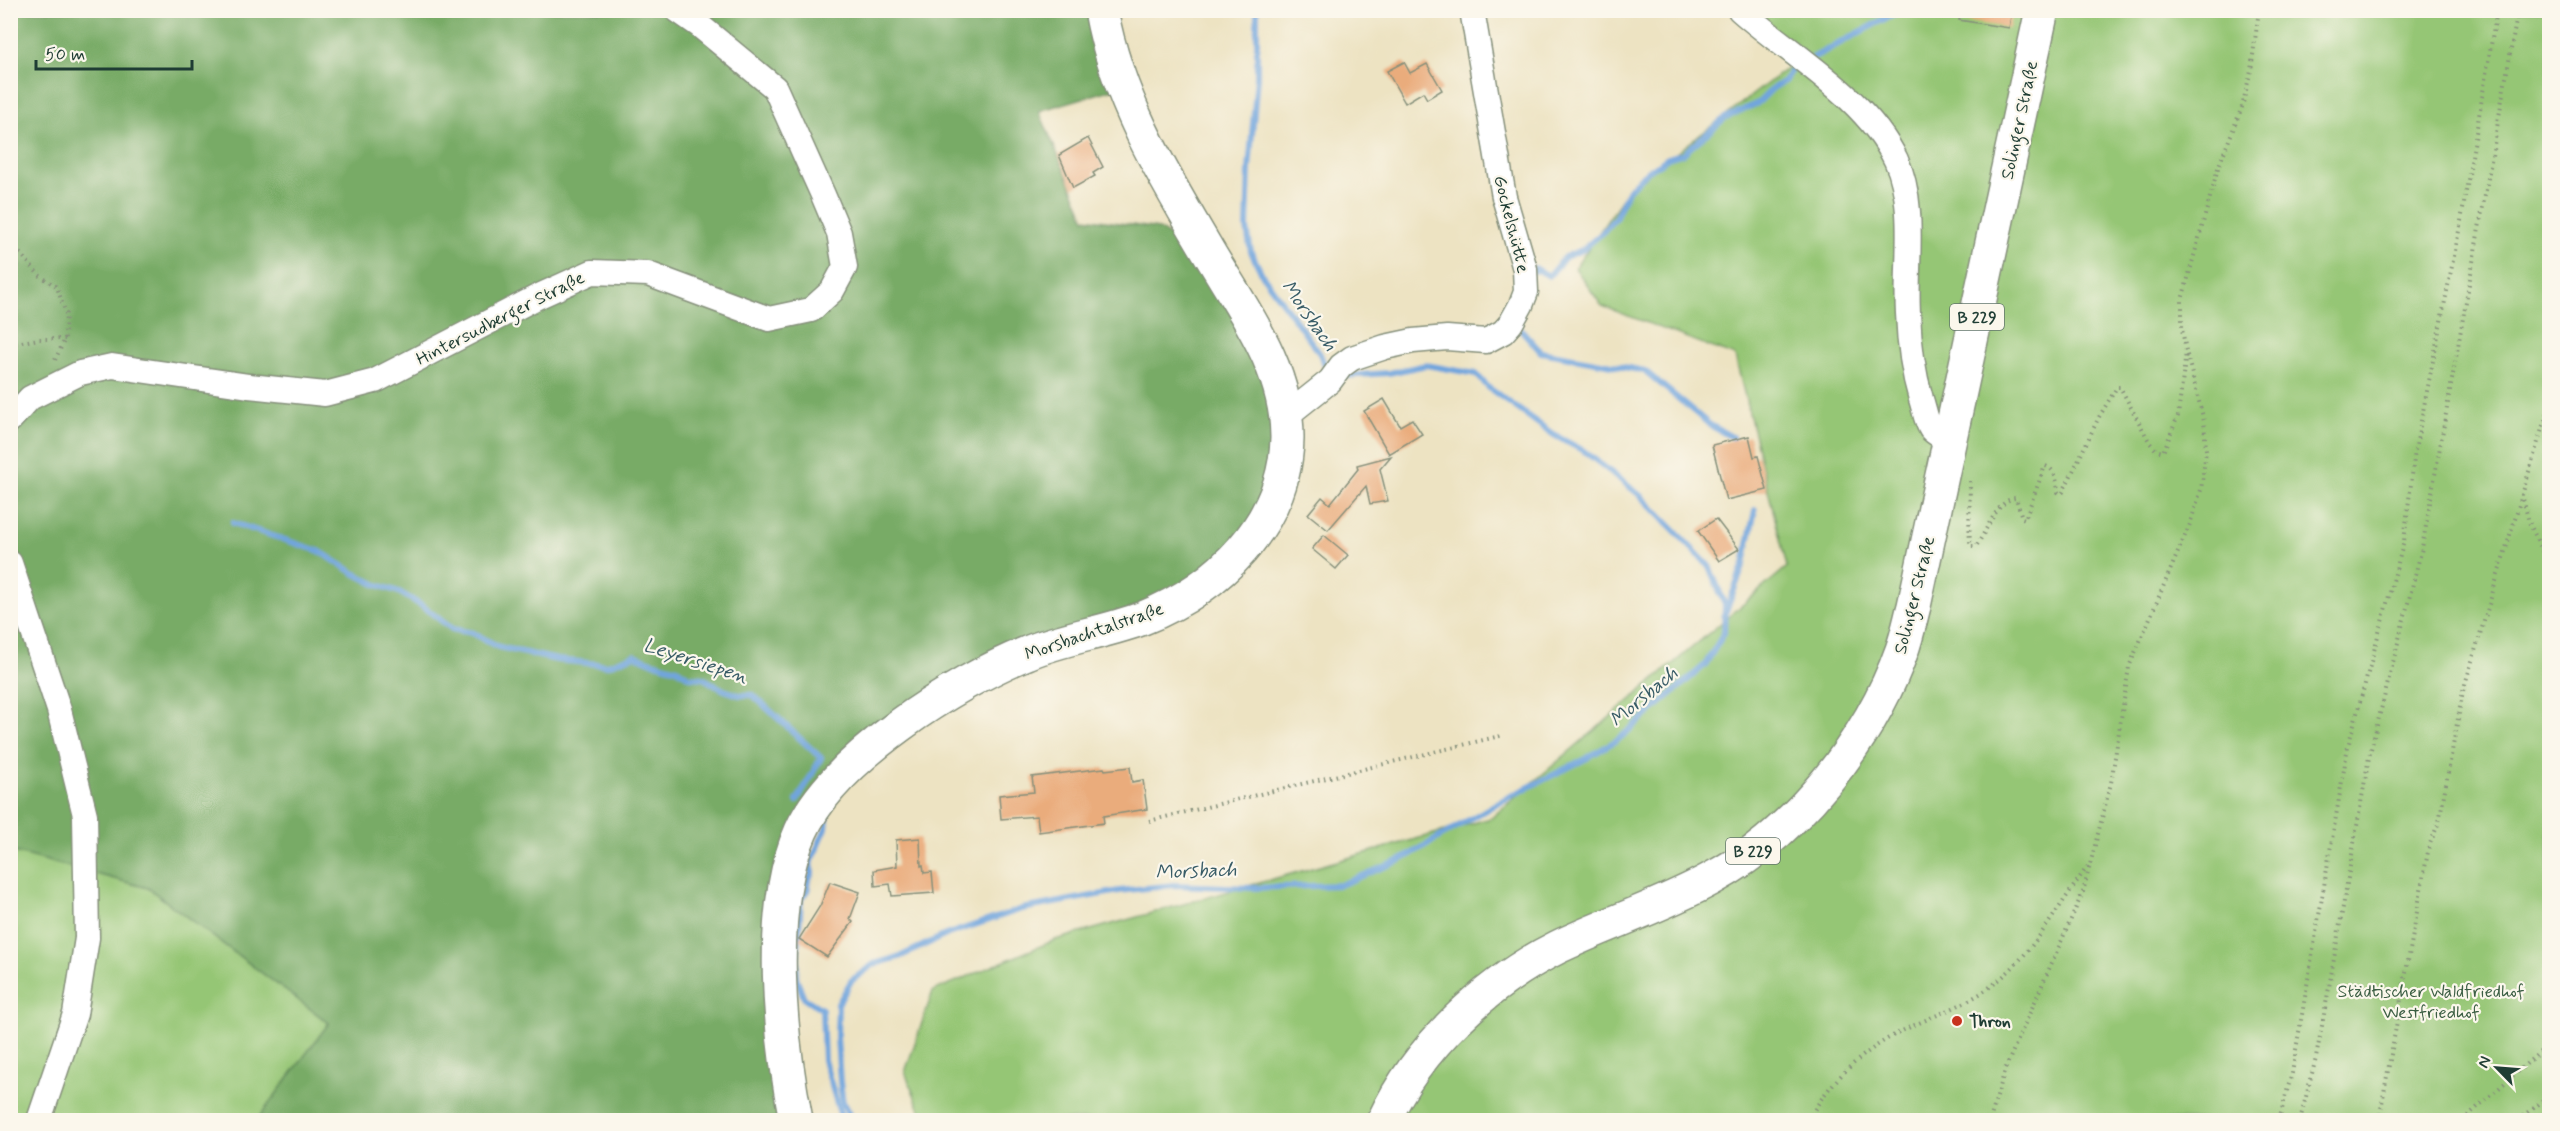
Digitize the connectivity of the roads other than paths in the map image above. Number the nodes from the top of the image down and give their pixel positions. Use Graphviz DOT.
graph roads {
  1 [pos="677,10"];
  2 [pos="1101,10"];
  3 [pos="1472,10"];
  4 [pos="1740,10"];
  5 [pos="2042,10"];
  6 [pos="1286,416"];
  7 [pos="10,420"];
  8 [pos="1950,442"];
  9 [pos="10,563"];
  10 [pos="39,1120"];
  11 [pos="795,1120"];
  12 [pos="1384,1120"];
  1 -- 7 [label="street, Hintersudberger Straße"];
  2 -- 6 [label="main road, Morsbachtalstraße"];
  3 -- 6 [label="street, Gockelshütte"];
  4 -- 8 [label="street"];
  5 -- 8 [label="main road, Solinger Straße / B 229"];
  6 -- 11 [label="main road, Morsbachtalstraße"];
  8 -- 12 [label="main road, Solinger Straße / B 229"];
  9 -- 10 [label="street"];
}
